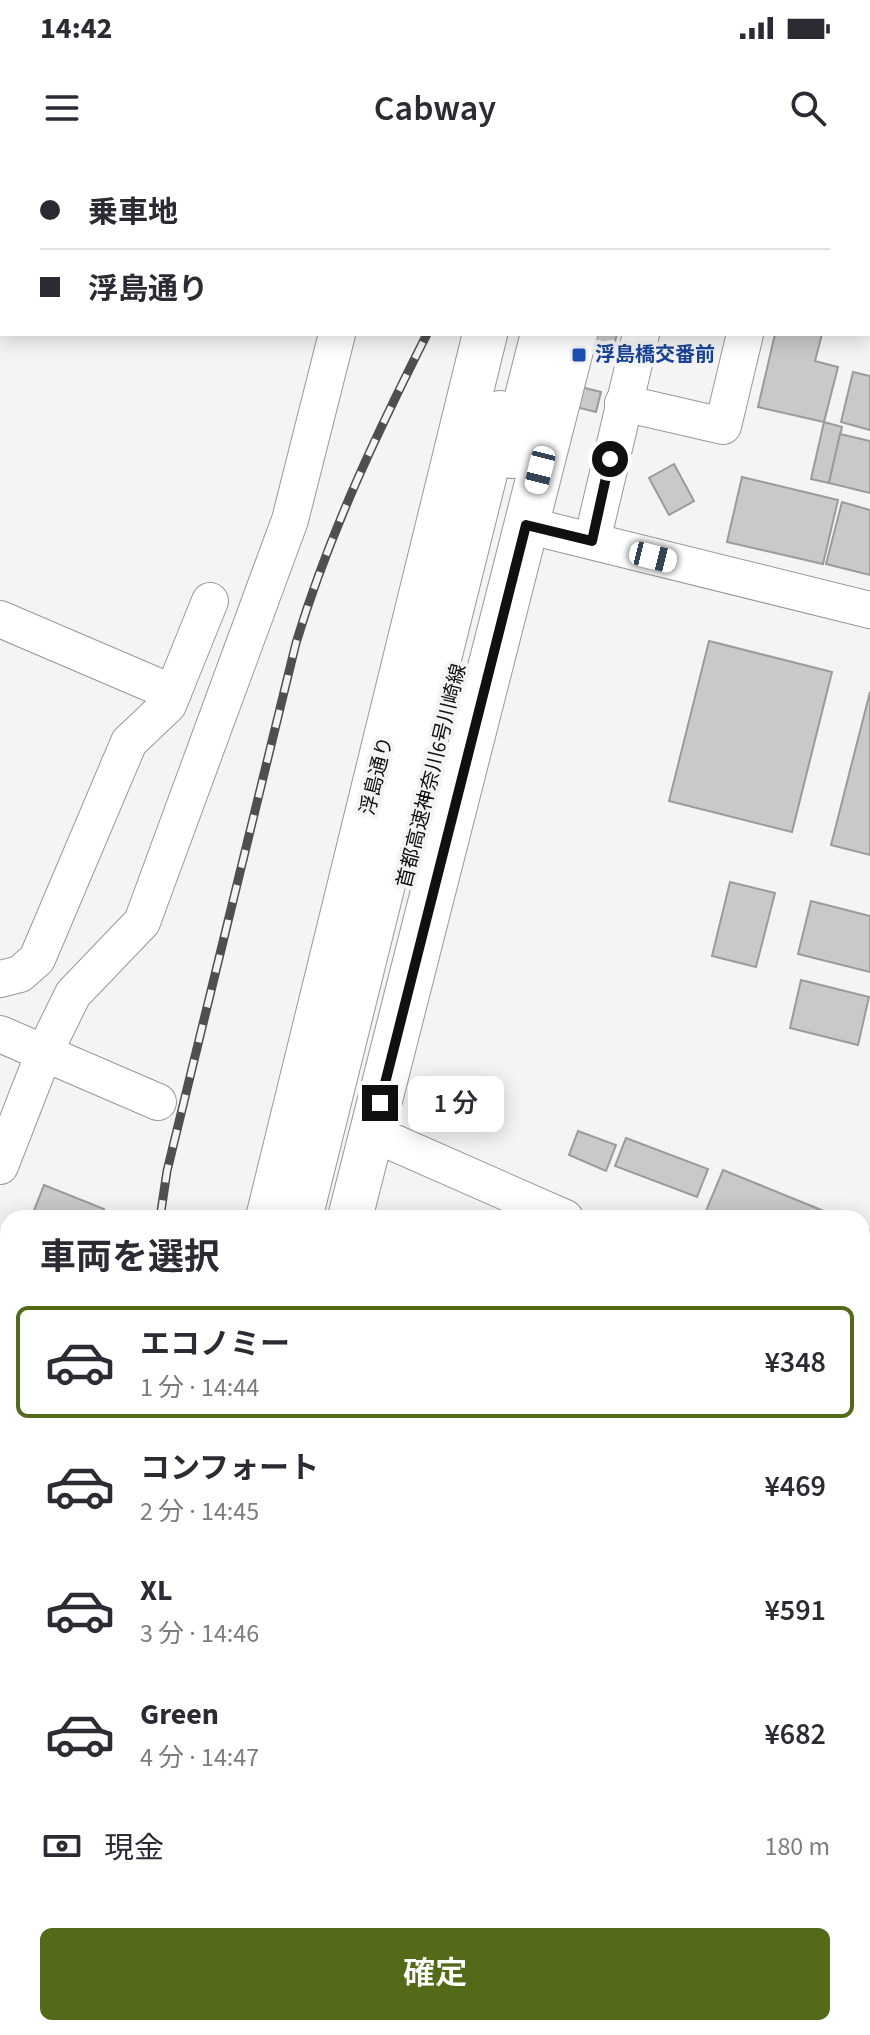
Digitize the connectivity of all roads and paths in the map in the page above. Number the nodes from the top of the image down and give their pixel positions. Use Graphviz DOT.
graph roads {
  1 [pos="336,336"];
  2 [pos="485,336"];
  3 [pos="520,336"];
  4 [pos="542,336"];
  5 [pos="574,336"];
  6 [pos="640,336"];
  7 [pos="745,336"];
  8 [pos="623,403"];
  9 [pos="526,525"];
  10 [pos="592,541"];
  11 [pos="210,601"];
  12 [pos="870,610"];
  13 [pos="0,619"];
  14 [pos="173,693"];
  15 [pos="0,979"];
  16 [pos="0,1034"];
  17 [pos="44,1053"];
  18 [pos="158,1102"];
  19 [pos="372,1133"];
  20 [pos="0,1166"];
  21 [pos="270,1210"];
  22 [pos="302,1210"];
  23 [pos="324,1210"];
  24 [pos="352,1210"];
  25 [pos="547,1210"];
  1 -- 17 [label="lane"];
  2 -- 21 [label="highway, 浮島通り"];
  3 -- 22 [label="highway, 首都高速神奈川6号川崎線"];
  4 -- 23 [label="highway, 首都高速神奈川6号川崎線"];
  5 -- 9 [label="highway"];
  6 -- 8 [label="lane"];
  7 -- 8 [label="lane"];
  8 -- 10 [label="lane"];
  9 -- 10 [label="lane"];
  9 -- 19 [label="highway"];
  10 -- 12 [label="lane"];
  11 -- 14 [label="lane"];
  13 -- 14 [label="lane"];
  14 -- 15 [label="lane"];
  16 -- 17 [label="lane"];
  17 -- 18 [label="lane"];
  17 -- 20 [label="lane"];
  19 -- 24 [label="highway"];
  19 -- 25 [label="lane"];
}
